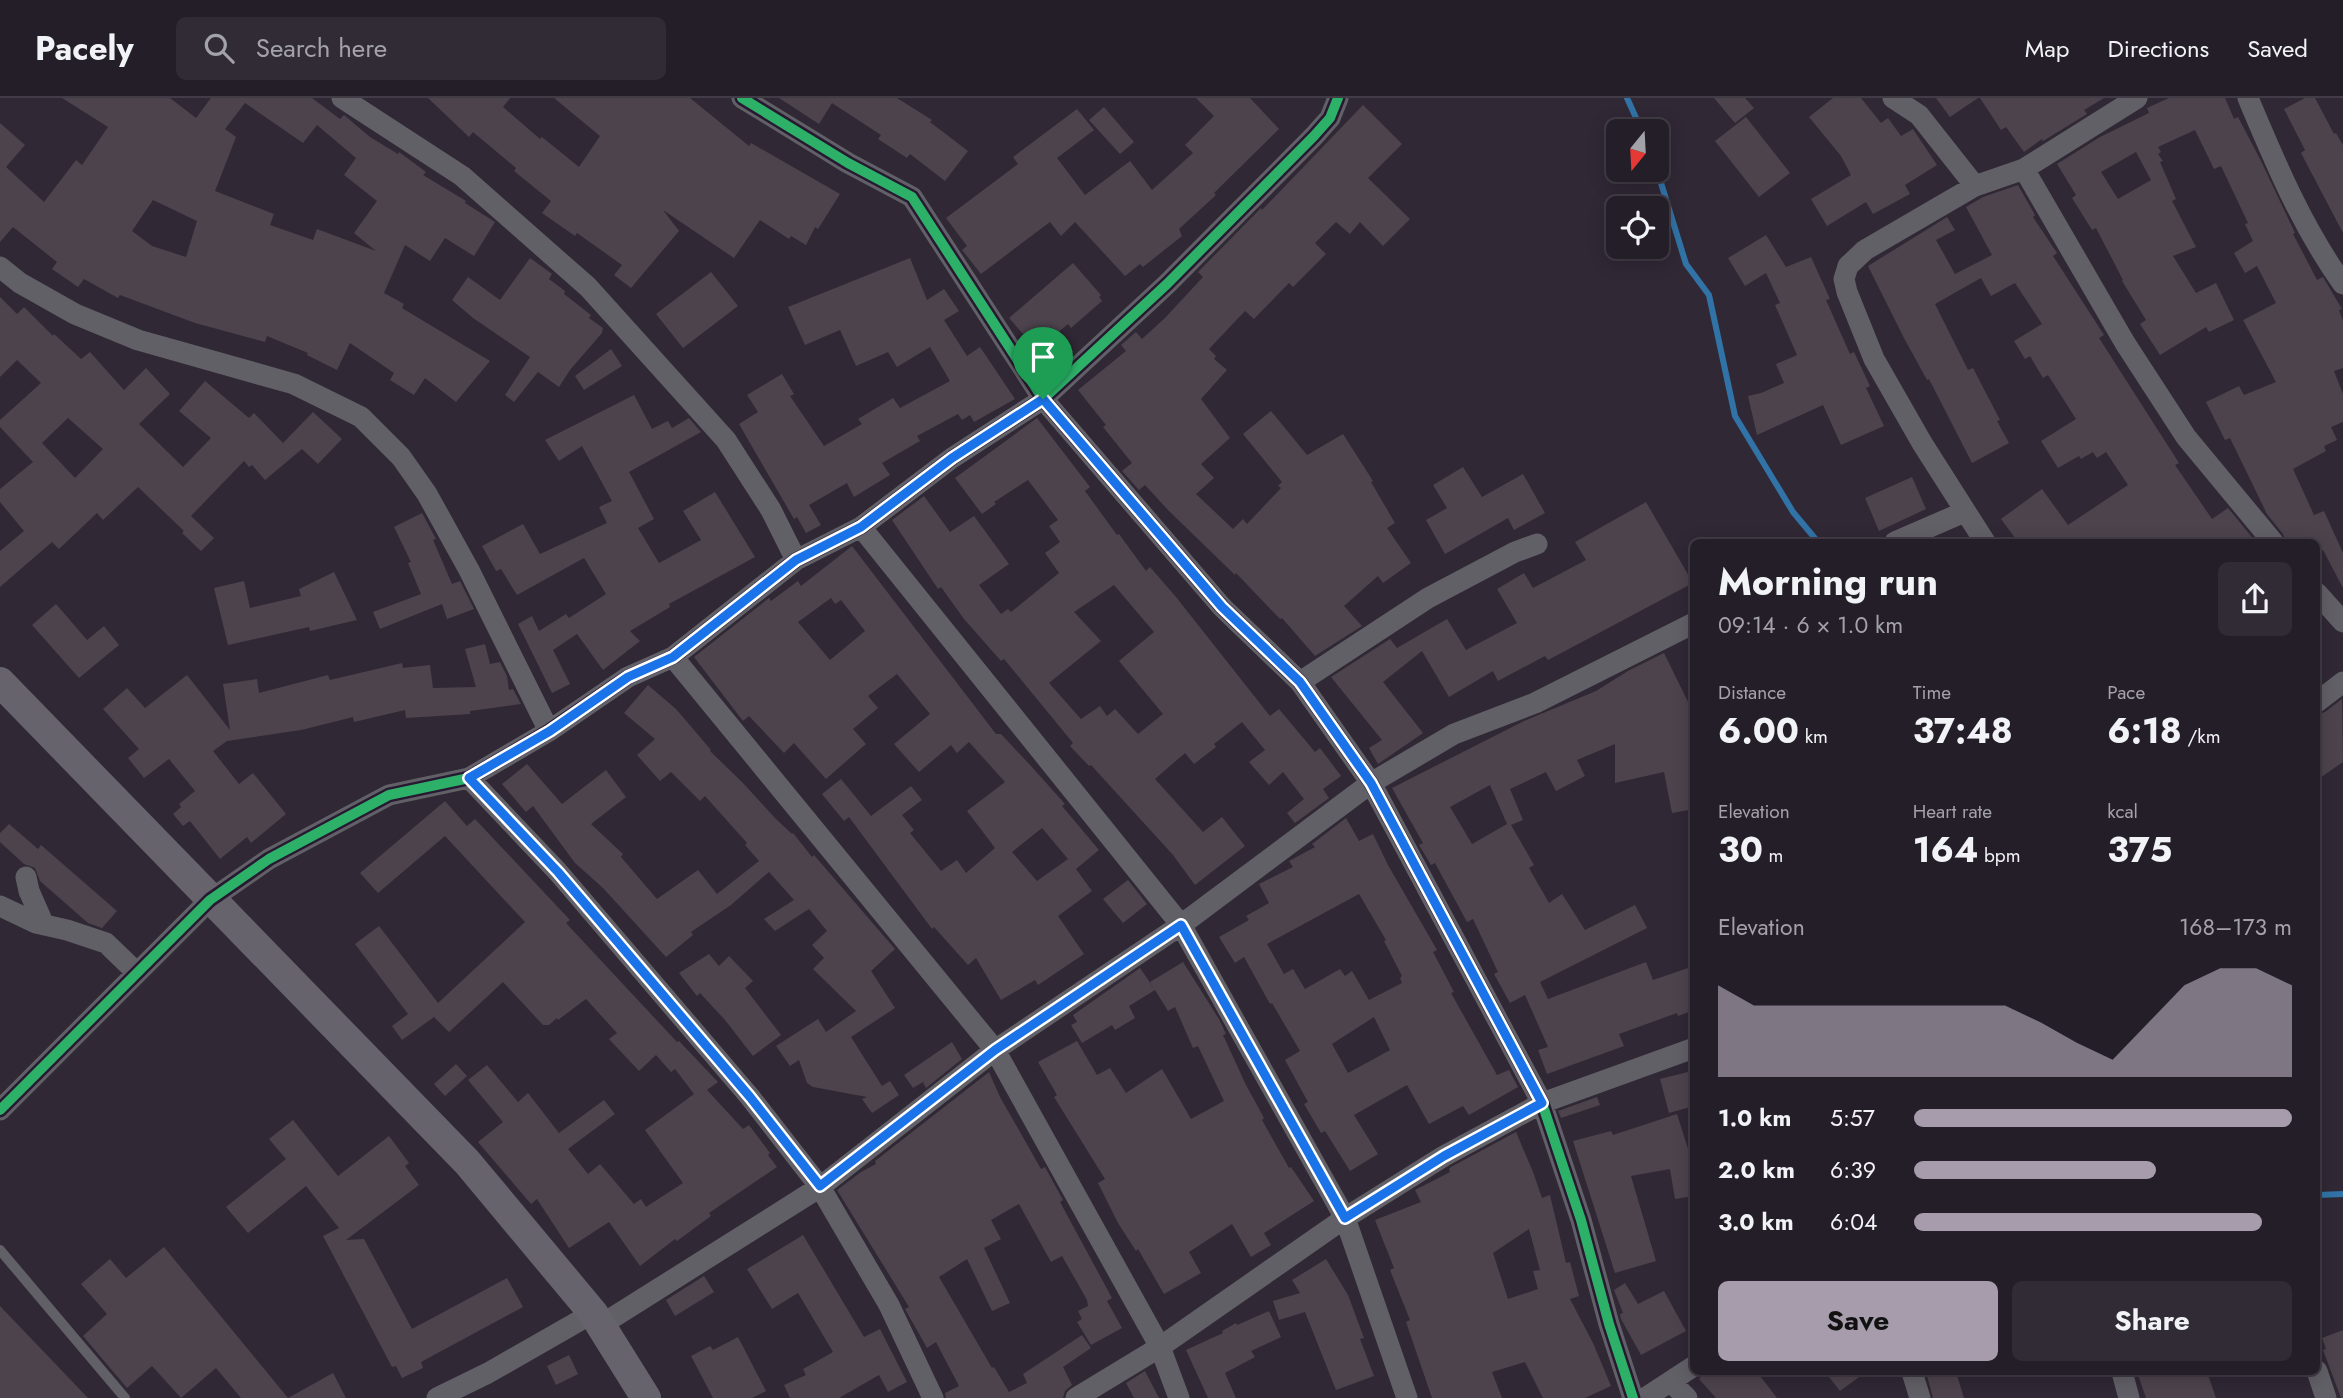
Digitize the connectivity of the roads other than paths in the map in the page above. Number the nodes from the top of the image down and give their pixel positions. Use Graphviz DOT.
graph roads {
  1 [pos="342,98"];
  2 [pos="742,98"];
  3 [pos="1338,98"];
  4 [pos="1893,98"];
  5 [pos="2137,98"];
  6 [pos="2248,98"];
  7 [pos="2024,169"];
  8 [pos="1975,186"];
  9 [pos="0,267"];
  10 [pos="2343,284"];
  11 [pos="1043,399"];
  12 [pos="1964,512"];
  13 [pos="861,527"];
  14 [pos="1902,539"];
  15 [pos="1983,539"];
  16 [pos="2270,539"];
  17 [pos="1537,544"];
  18 [pos="796,560"];
  19 [pos="2320,596"];
  20 [pos="2343,622"];
  21 [pos="1690,628"];
  22 [pos="673,657"];
  23 [pos="0,682"];
  24 [pos="1300,682"];
  25 [pos="2343,682"];
  26 [pos="2320,700"];
  27 [pos="550,731"];
  28 [pos="469,778"];
  29 [pos="1371,783"];
  30 [pos="26,877"];
  31 [pos="211,900"];
  32 [pos="0,906"];
  33 [pos="44,925"];
  34 [pos="1181,925"];
  35 [pos="135,971"];
  36 [pos="1690,1049"];
  37 [pos="995,1050"];
  38 [pos="1542,1103"];
  39 [pos="0,1110"];
  40 [pos="820,1186"];
  41 [pos="1345,1218"];
  42 [pos="0,1250"];
  43 [pos="597,1319"];
  44 [pos="1160,1347"];
  45 [pos="1690,1369"];
  46 [pos="1913,1375"];
  47 [pos="2123,1375"];
  48 [pos="2318,1375"];
  49 [pos="1672,1383"];
  50 [pos="125,1398"];
  51 [pos="437,1398"];
  52 [pos="646,1398"];
  53 [pos="933,1398"];
  54 [pos="1076,1398"];
  55 [pos="1179,1398"];
  56 [pos="1407,1398"];
  57 [pos="1633,1398"];
  58 [pos="1645,1398"];
  59 [pos="1687,1398"];
  60 [pos="1920,1398"];
  61 [pos="2129,1398"];
  62 [pos="2326,1398"];
  1 -- 18 [label="street"];
  2 -- 11 [label="street"];
  3 -- 11 [label="street"];
  4 -- 8 [label="street"];
  5 -- 7 [label="street"];
  6 -- 10 [label="street"];
  7 -- 8 [label="street"];
  7 -- 16 [label="street"];
  8 -- 12 [label="street"];
  9 -- 27 [label="street"];
  11 -- 13 [label="street"];
  11 -- 24 [label="street"];
  12 -- 14 [label="street"];
  12 -- 15 [label="street"];
  13 -- 18 [label="street"];
  13 -- 34 [label="street"];
  17 -- 24 [label="street"];
  18 -- 22 [label="street"];
  19 -- 20 [label="street"];
  21 -- 29 [label="street"];
  22 -- 27 [label="street"];
  22 -- 37 [label="street"];
  23 -- 31 [label="street"];
  24 -- 29 [label="street"];
  25 -- 26 [label="street"];
  27 -- 28 [label="street"];
  28 -- 31 [label="street"];
  28 -- 40 [label="street"];
  29 -- 34 [label="street"];
  29 -- 38 [label="street"];
  30 -- 33 [label="street"];
  31 -- 39 [label="street"];
  31 -- 43 [label="street"];
  32 -- 33 [label="street"];
  33 -- 35 [label="street"];
  34 -- 37 [label="street"];
  34 -- 41 [label="street"];
  36 -- 38 [label="street"];
  37 -- 40 [label="street"];
  37 -- 44 [label="street"];
  38 -- 41 [label="street"];
  38 -- 57 [label="street"];
  40 -- 43 [label="street"];
  40 -- 53 [label="street"];
  41 -- 44 [label="street"];
  41 -- 56 [label="street"];
  42 -- 50 [label="lane"];
  43 -- 51 [label="street"];
  43 -- 52 [label="street"];
  44 -- 54 [label="street"];
  44 -- 55 [label="street"];
  45 -- 49 [label="street"];
  46 -- 60 [label="street"];
  47 -- 61 [label="street"];
  48 -- 62 [label="street"];
  49 -- 58 [label="street"];
  49 -- 59 [label="street"];
}
